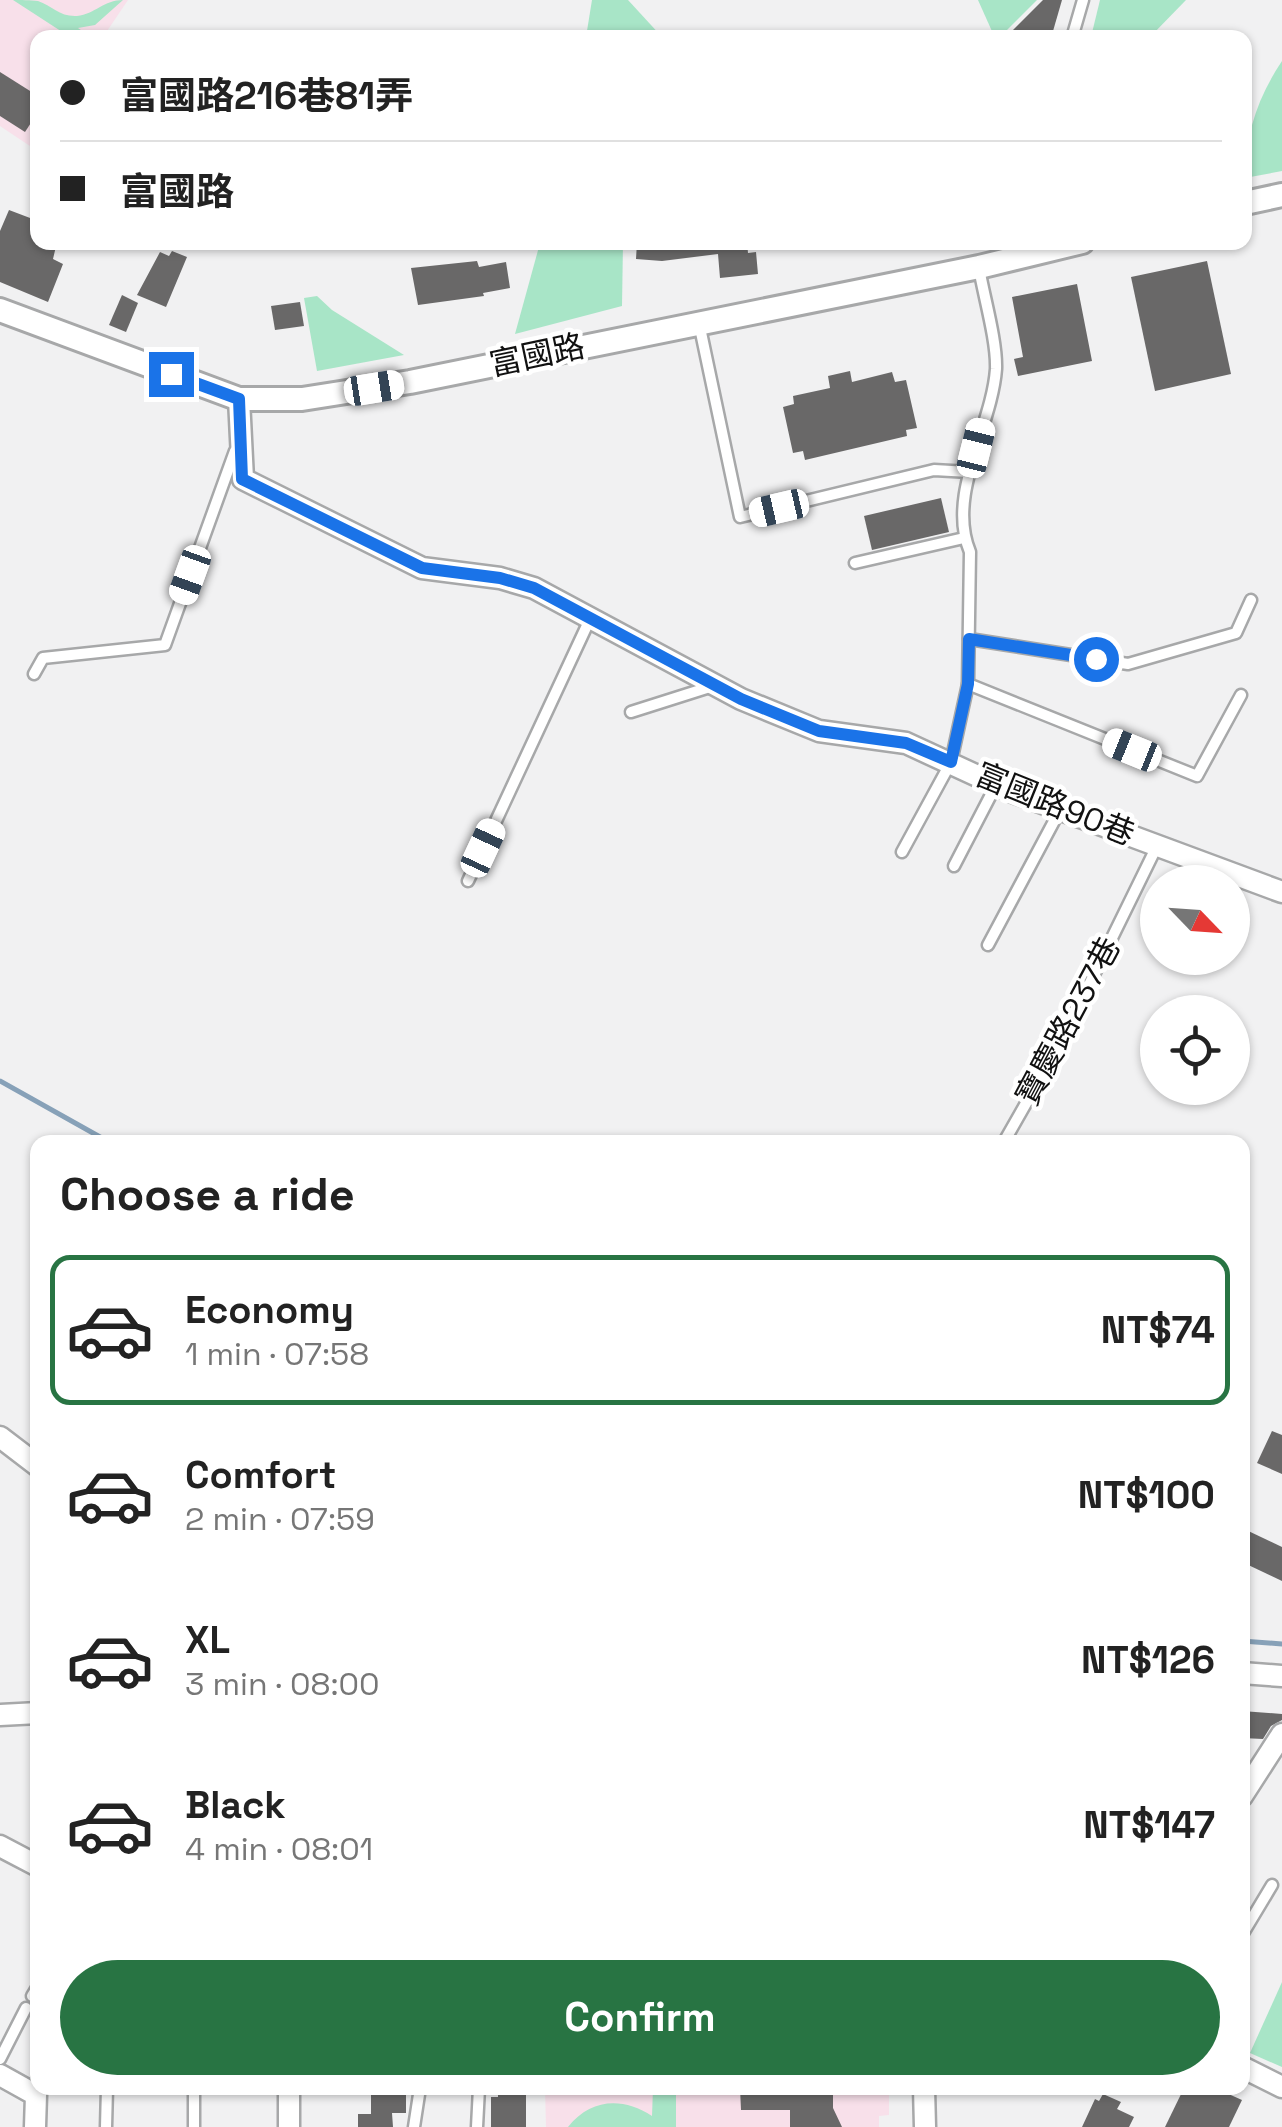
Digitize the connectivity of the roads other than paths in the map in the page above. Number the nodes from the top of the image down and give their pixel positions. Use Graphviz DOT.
graph roads {
  1 [pos="1083,0"];
  2 [pos="1074,30"];
  3 [pos="1282,195"];
  4 [pos="1252,201"];
  5 [pos="1029,250"];
  6 [pos="978,268"];
  7 [pos="0,310"];
  8 [pos="699,323"];
  9 [pos="239,399"];
  10 [pos="241,436"];
  11 [pos="968,472"];
  12 [pos="964,538"];
  13 [pos="855,563"];
  14 [pos="1251,600"];
  15 [pos="590,619"];
  16 [pos="969,639"];
  17 [pos="34,674"];
  18 [pos="968,684"];
  19 [pos="714,685"];
  20 [pos="1241,695"];
  21 [pos="631,712"];
  22 [pos="951,762"];
  23 [pos="996,784"];
  24 [pos="1060,809"];
  25 [pos="1158,845"];
  26 [pos="902,852"];
  27 [pos="954,866"];
  28 [pos="468,881"];
  29 [pos="1282,892"];
  30 [pos="988,945"];
  31 [pos="1008,1135"];
  32 [pos="0,1437"];
  33 [pos="30,1460"];
  34 [pos="1250,1674"];
  35 [pos="1282,1676"];
  36 [pos="30,1713"];
  37 [pos="0,1715"];
  38 [pos="1282,1734"];
  39 [pos="1250,1784"];
  40 [pos="2,1854"];
  41 [pos="30,1863"];
  42 [pos="1272,1886"];
  43 [pos="1250,1923"];
  44 [pos="26,2008"];
  45 [pos="0,2059"];
  46 [pos="1250,2071"];
  47 [pos="0,2076"];
  48 [pos="1282,2086"];
  49 [pos="30,2093"];
  50 [pos="107,2095"];
  51 [pos="194,2095"];
  52 [pos="289,2095"];
  53 [pos="419,2095"];
  54 [pos="479,2095"];
  55 [pos="924,2095"];
  56 [pos="36,2096"];
  57 [pos="35,2127"];
  58 [pos="106,2127"];
  59 [pos="194,2127"];
  60 [pos="290,2127"];
  61 [pos="414,2127"];
  62 [pos="477,2127"];
  63 [pos="924,2127"];
  1 -- 2 [label="lane"];
  3 -- 4 [label="street"];
  5 -- 6 [label="street, 富國路"];
  6 -- 8 [label="street, 富國路"];
  6 -- 11 [label="lane"];
  7 -- 9 [label="street, 富國路"];
  8 -- 9 [label="street, 富國路"];
  8 -- 11 [label="lane"];
  9 -- 10 [label="street, 富國路90巷"];
  10 -- 15 [label="street, 富國路90巷"];
  10 -- 17 [label="lane"];
  11 -- 12 [label="lane"];
  12 -- 13 [label="lane"];
  12 -- 16 [label="lane"];
  14 -- 16 [label="lane"];
  15 -- 19 [label="street, 富國路90巷"];
  15 -- 28 [label="lane"];
  16 -- 18 [label="lane"];
  18 -- 20 [label="lane"];
  18 -- 22 [label="lane"];
  19 -- 21 [label="lane"];
  19 -- 22 [label="street, 富國路90巷"];
  22 -- 23 [label="street, 富國路90巷"];
  22 -- 26 [label="lane"];
  23 -- 24 [label="street, 富國路90巷"];
  23 -- 27 [label="lane"];
  24 -- 25 [label="street, 富國路90巷"];
  24 -- 30 [label="lane"];
  25 -- 29 [label="street, 富國路90巷"];
  25 -- 31 [label="lane, 寶慶路237巷"];
  32 -- 33 [label="street"];
  34 -- 35 [label="street"];
  36 -- 37 [label="street"];
  38 -- 39 [label="street"];
  40 -- 41 [label="street"];
  42 -- 43 [label="lane"];
  44 -- 45 [label="lane"];
  46 -- 48 [label="street"];
  47 -- 49 [label="street"];
  50 -- 58 [label="lane"];
  51 -- 59 [label="lane"];
  52 -- 60 [label="street"];
  53 -- 61 [label="lane"];
  54 -- 62 [label="lane"];
  55 -- 63 [label="street"];
  56 -- 57 [label="street"];
}
